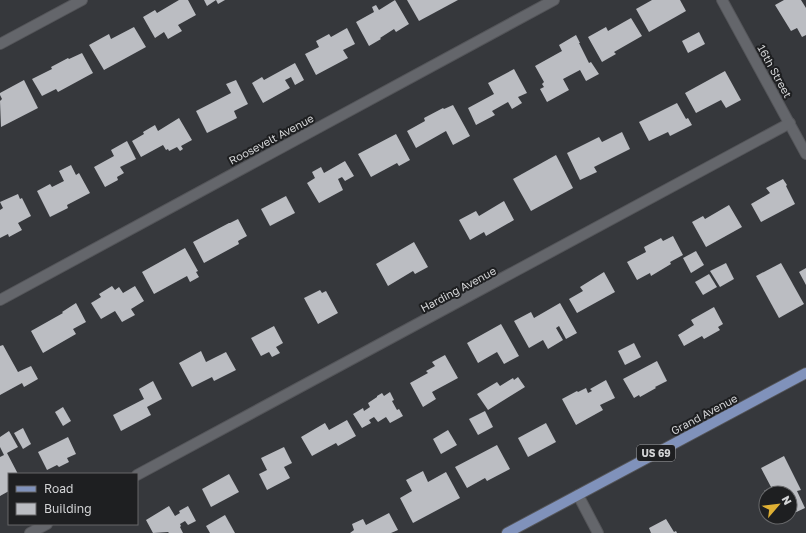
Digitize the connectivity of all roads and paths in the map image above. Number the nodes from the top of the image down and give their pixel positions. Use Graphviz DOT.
graph roads {
  1 [pos="82,0"];
  2 [pos="554,0"];
  3 [pos="722,0"];
  4 [pos="0,44"];
  5 [pos="790,123"];
  6 [pos="806,154"];
  7 [pos="0,300"];
  8 [pos="806,373"];
  9 [pos="138,474"];
  10 [pos="578,495"];
  11 [pos="45,525"];
  12 [pos="30,533"];
  13 [pos="507,533"];
  14 [pos="598,533"];
  1 -- 4 [label="street"];
  2 -- 7 [label="street, Roosevelt Avenue"];
  3 -- 5 [label="street, 16th Street"];
  5 -- 6 [label="street, 16th Street"];
  5 -- 9 [label="street, Harding Avenue"];
  8 -- 10 [label="main road, Grand Avenue / US 69"];
  10 -- 13 [label="main road, Grand Avenue / US 69"];
  10 -- 14 [label="street"];
  11 -- 12 [label="street"];
}
